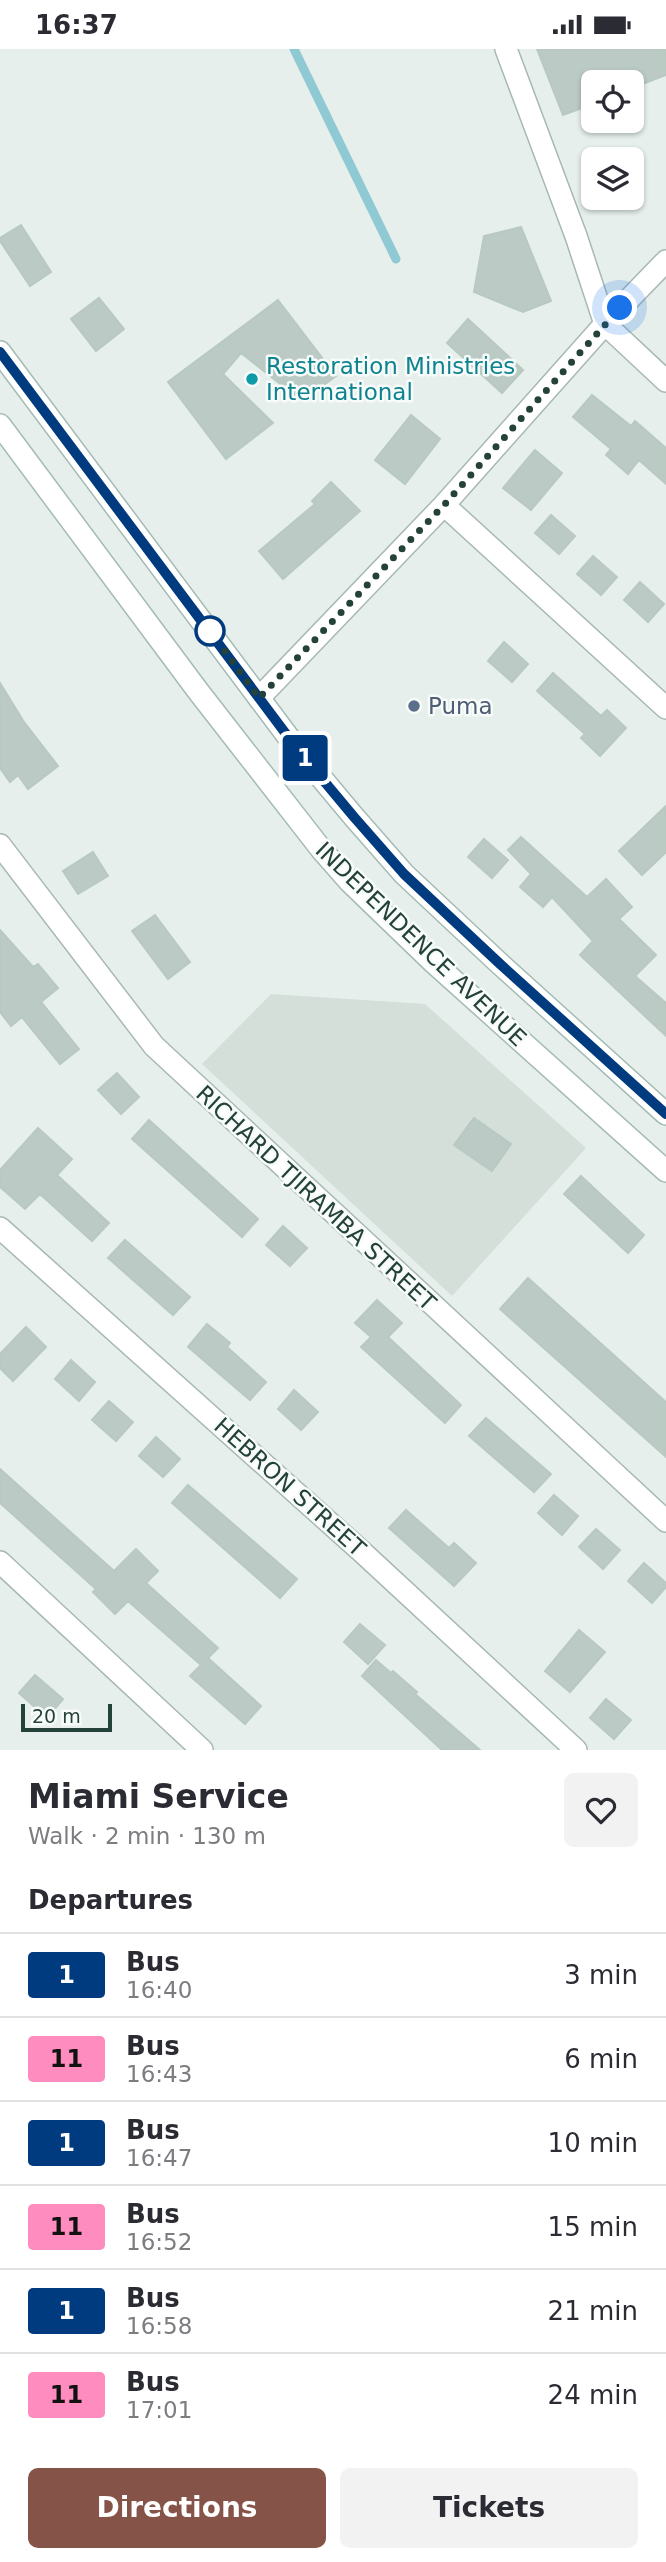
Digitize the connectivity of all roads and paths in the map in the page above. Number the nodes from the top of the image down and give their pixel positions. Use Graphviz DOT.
graph roads {
  1 [pos="506,49"];
  2 [pos="666,261"];
  3 [pos="605,324"];
  4 [pos="0,352"];
  5 [pos="666,381"];
  6 [pos="0,425"];
  7 [pos="444,505"];
  8 [pos="259,698"];
  9 [pos="666,708"];
  10 [pos="0,845"];
  11 [pos="666,1114"];
  12 [pos="666,1171"];
  13 [pos="0,1228"];
  14 [pos="666,1521"];
  15 [pos="0,1562"];
  16 [pos="202,1750"];
  17 [pos="576,1750"];
  1 -- 3 [label="street"];
  2 -- 3 [label="street"];
  3 -- 5 [label="street"];
  3 -- 7 [label="street"];
  4 -- 8 [label="street, INDEPENDENCE AVENUE"];
  6 -- 12 [label="street, INDEPENDENCE AVENUE"];
  7 -- 8 [label="street"];
  7 -- 9 [label="street"];
  8 -- 11 [label="street, INDEPENDENCE AVENUE"];
  10 -- 14 [label="street, RICHARD TJIRAMBA STREET"];
  13 -- 17 [label="street, HEBRON STREET"];
  15 -- 16 [label="street"];
}
